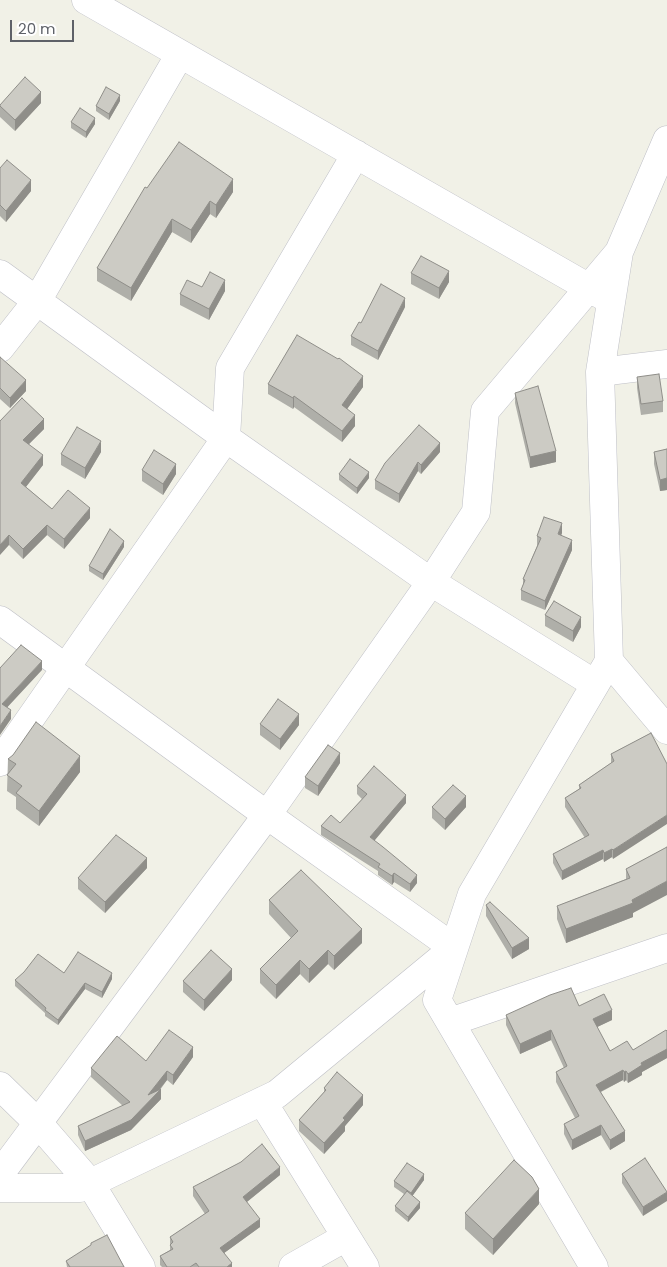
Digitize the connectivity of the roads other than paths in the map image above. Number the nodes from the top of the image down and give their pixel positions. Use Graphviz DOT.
graph roads {
  1 [pos="86,0"];
  2 [pos="180,54"];
  3 [pos="667,140"];
  4 [pos="356,154"];
  5 [pos="0,274"];
  6 [pos="600,294"];
  7 [pos="37,301"];
  8 [pos="0,348"];
  9 [pos="667,364"];
  10 [pos="600,372"];
  11 [pos="226,438"];
  12 [pos="431,582"];
  13 [pos="0,620"];
  14 [pos="67,668"];
  15 [pos="602,673"];
  16 [pos="667,730"];
  17 [pos="0,762"];
  18 [pos="267,815"];
  19 [pos="454,948"];
  20 [pos="667,948"];
  21 [pos="450,1022"];
  22 [pos="0,1086"];
  23 [pos="262,1102"];
  24 [pos="38,1123"];
  25 [pos="0,1174"];
  26 [pos="90,1183"];
  27 [pos="0,1188"];
  28 [pos="346,1236"];
  29 [pos="141,1267"];
  30 [pos="292,1267"];
  31 [pos="364,1267"];
  32 [pos="594,1267"];
  1 -- 2 [label="street"];
  2 -- 4 [label="street"];
  2 -- 7 [label="street"];
  3 -- 6 [label="street"];
  4 -- 6 [label="street"];
  4 -- 11 [label="street"];
  5 -- 7 [label="street"];
  6 -- 10 [label="street"];
  6 -- 12 [label="street"];
  7 -- 8 [label="street"];
  7 -- 11 [label="street"];
  9 -- 10 [label="street"];
  10 -- 15 [label="street"];
  11 -- 12 [label="street"];
  11 -- 14 [label="street"];
  12 -- 15 [label="street"];
  12 -- 18 [label="street"];
  13 -- 14 [label="street"];
  14 -- 17 [label="street"];
  14 -- 18 [label="street"];
  15 -- 16 [label="street"];
  15 -- 19 [label="street"];
  18 -- 19 [label="street"];
  18 -- 24 [label="street"];
  19 -- 21 [label="street"];
  19 -- 23 [label="street"];
  20 -- 21 [label="street"];
  21 -- 32 [label="street"];
  22 -- 24 [label="street"];
  23 -- 26 [label="street"];
  23 -- 28 [label="street"];
  24 -- 25 [label="street"];
  24 -- 26 [label="street"];
  26 -- 27 [label="street"];
  26 -- 29 [label="street"];
  28 -- 30 [label="street"];
  28 -- 31 [label="street"];
}
